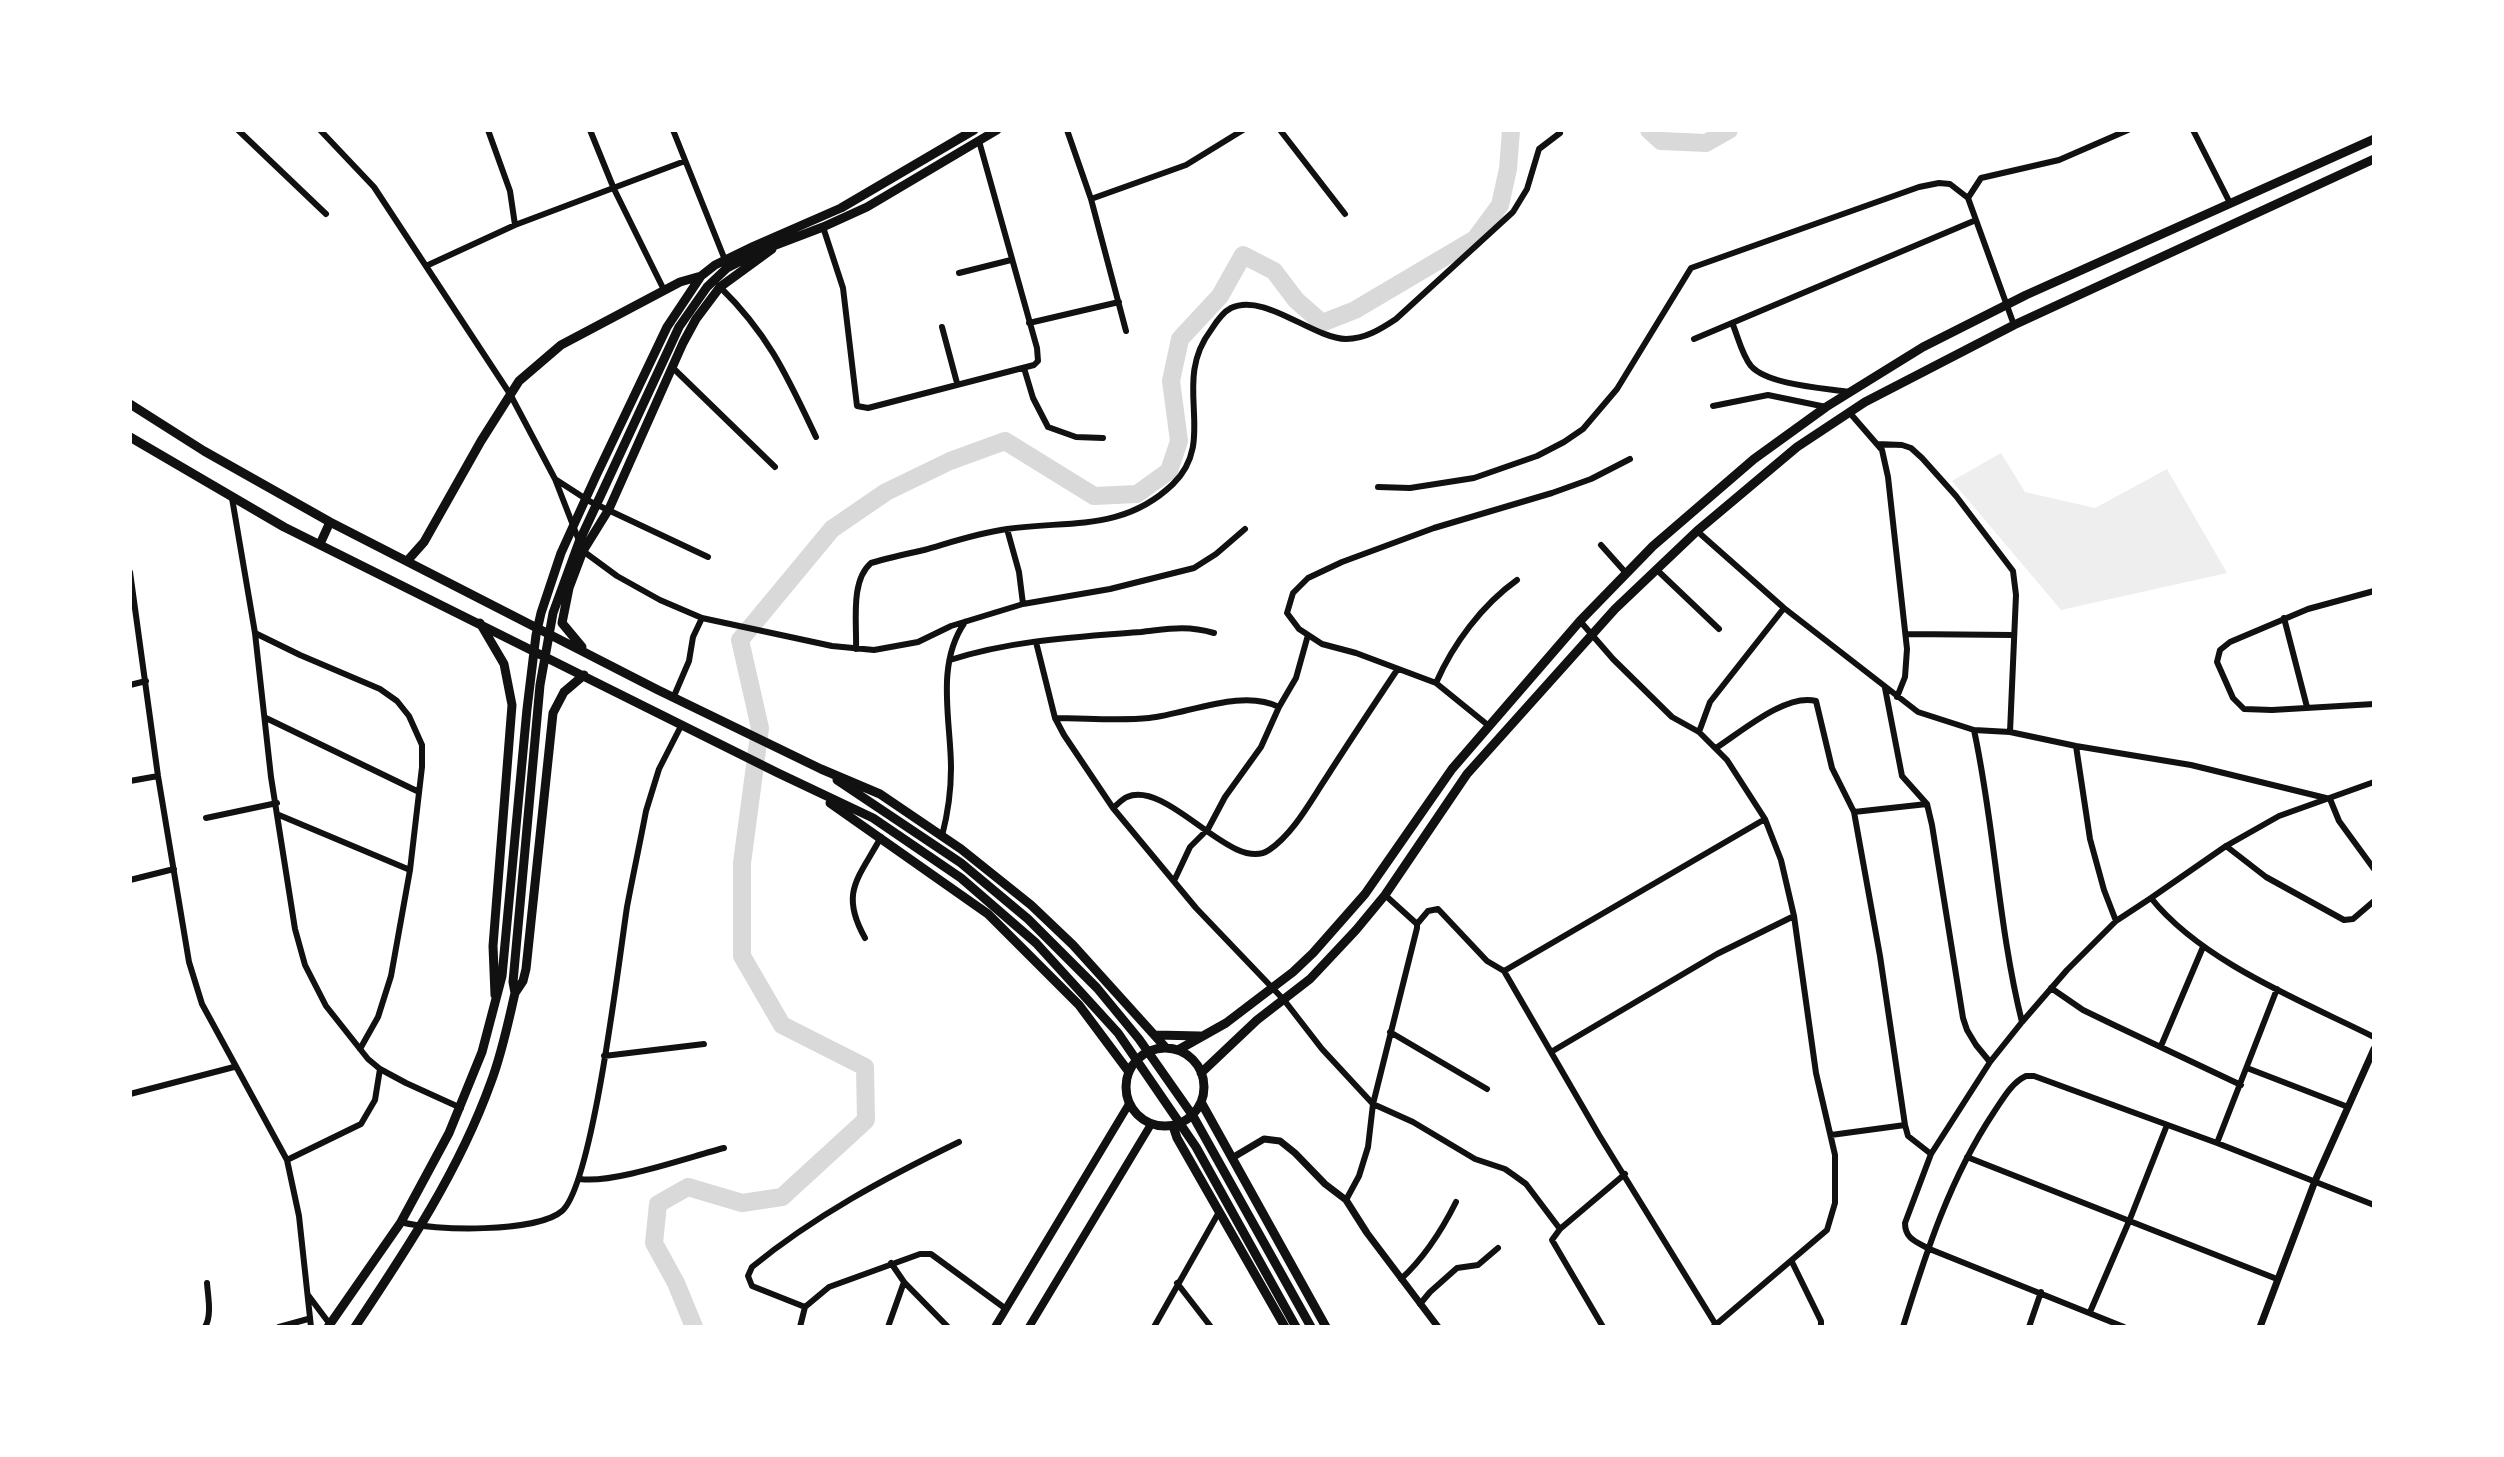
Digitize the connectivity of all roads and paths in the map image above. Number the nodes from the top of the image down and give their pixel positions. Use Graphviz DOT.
graph roads {
  1 [pos="238,130"];
  2 [pos="320,130"];
  3 [pos="488,130"];
  4 [pos="590,130"];
  5 [pos="673,130"];
  6 [pos="974,130"];
  7 [pos="997,130"];
  8 [pos="1067,130"];
  9 [pos="1243,130"];
  10 [pos="1280,130"];
  11 [pos="2106,130"];
  12 [pos="2128,130"];
  13 [pos="2193,130"];
  14 [pos="1560,133"];
  15 [pos="2374,139"];
  16 [pos="979,141"];
  17 [pos="2106,141"];
  18 [pos="2374,159"];
  19 [pos="685,161"];
  20 [pos="614,189"];
  21 [pos="1968,198"];
  22 [pos="1091,199"];
  23 [pos="2230,203"];
  24 [pos="326,214"];
  25 [pos="1345,214"];
  26 [pos="1976,220"];
  27 [pos="515,225"];
  28 [pos="823,227"];
  29 [pos="775,245"];
  30 [pos="725,260"];
  31 [pos="1011,260"];
  32 [pos="426,266"];
  33 [pos="959,273"];
  34 [pos="701,276"];
  35 [pos="720,287"];
  36 [pos="664,290"];
  37 [pos="1119,302"];
  38 [pos="2005,306"];
  39 [pos="1029,323"];
  40 [pos="1733,325"];
  41 [pos="2014,325"];
  42 [pos="942,327"];
  43 [pos="1126,331"];
  44 [pos="1694,339"];
  45 [pos="672,367"];
  46 [pos="1024,368"];
  47 [pos="957,383"];
  48 [pos="1850,392"];
  49 [pos="510,394"];
  50 [pos="130,404"];
  51 [pos="1713,406"];
  52 [pos="1826,407"];
  53 [pos="1849,412"];
  54 [pos="130,437"];
  55 [pos="816,437"];
  56 [pos="1103,438"];
  57 [pos="1877,444"];
  58 [pos="1630,459"];
  59 [pos="775,467"];
  60 [pos="555,479"];
  61 [pos="1378,487"];
  62 [pos="232,498"];
  63 [pos="609,509"];
  64 [pos="330,522"];
  65 [pos="1007,529"];
  66 [pos="1245,529"];
  67 [pos="1697,531"];
  68 [pos="320,544"];
  69 [pos="1601,545"];
  70 [pos="583,551"];
  71 [pos="708,557"];
  72 [pos="408,560"];
  73 [pos="1656,569"];
  74 [pos="130,572"];
  75 [pos="1626,573"];
  76 [pos="1517,580"];
  77 [pos="2374,591"];
  78 [pos="1023,604"];
  79 [pos="133,605"];
  80 [pos="1784,608"];
  81 [pos="702,618"];
  82 [pos="2284,618"];
  83 [pos="1580,621"];
  84 [pos="965,622"];
  85 [pos="480,623"];
  86 [pos="1719,629"];
  87 [pos="255,633"];
  88 [pos="1214,633"];
  89 [pos="1592,634"];
  90 [pos="1906,634"];
  91 [pos="1308,635"];
  92 [pos="2013,635"];
  93 [pos="1036,642"];
  94 [pos="856,649"];
  95 [pos="586,652"];
  96 [pos="950,660"];
  97 [pos="1397,670"];
  98 [pos="584,675"];
  99 [pos="146,681"];
  100 [pos="1436,683"];
  101 [pos="130,685"];
  102 [pos="1885,688"];
  103 [pos="674,696"];
  104 [pos="1897,697"];
  105 [pos="2374,704"];
  106 [pos="1279,707"];
  107 [pos="2307,707"];
  108 [pos="266,718"];
  109 [pos="1055,718"];
  110 [pos="682,724"];
  111 [pos="1489,726"];
  112 [pos="1974,730"];
  113 [pos="1699,732"];
  114 [pos="2010,732"];
  115 [pos="2076,746"];
  116 [pos="1716,748"];
  117 [pos="821,769"];
  118 [pos="158,776"];
  119 [pos="130,781"];
  120 [pos="2374,782"];
  121 [pos="811,789"];
  122 [pos="419,792"];
  123 [pos="2330,799"];
  124 [pos="277,803"];
  125 [pos="1927,804"];
  126 [pos="1113,808"];
  127 [pos="1854,812"];
  128 [pos="279,815"];
  129 [pos="206,818"];
  130 [pos="1765,819"];
  131 [pos="1208,829"];
  132 [pos="942,836"];
  133 [pos="881,837"];
  134 [pos="2226,846"];
  135 [pos="174,869"];
  136 [pos="2374,869"];
  137 [pos="410,870"];
  138 [pos="130,880"];
  139 [pos="1174,881"];
  140 [pos="1385,895"];
  141 [pos="2151,898"];
  142 [pos="2374,901"];
  143 [pos="1794,916"];
  144 [pos="2116,921"];
  145 [pos="1417,924"];
  146 [pos="865,938"];
  147 [pos="2203,947"];
  148 [pos="1504,971"];
  149 [pos="1271,988"];
  150 [pos="2051,988"];
  151 [pos="2277,989"];
  152 [pos="515,993"];
  153 [pos="1284,1000"];
  154 [pos="496,1002"];
  155 [pos="2022,1022"];
  156 [pos="1390,1032"];
  157 [pos="1156,1035"];
  158 [pos="1204,1036"];
  159 [pos="2374,1037"];
  160 [pos="704,1044"];
  161 [pos="2161,1046"];
  162 [pos="1161,1048"];
  163 [pos="360,1049"];
  164 [pos="2374,1049"];
  165 [pos="1178,1050"];
  166 [pos="1551,1052"];
  167 [pos="604,1056"];
  168 [pos="1214,1060"];
  169 [pos="1990,1062"];
  170 [pos="234,1067"];
  171 [pos="1132,1067"];
  172 [pos="2247,1068"];
  173 [pos="380,1069"];
  174 [pos="1201,1073"];
  175 [pos="2241,1085"];
  176 [pos="1487,1089"];
  177 [pos="130,1094"];
  178 [pos="1129,1104"];
  179 [pos="1373,1104"];
  180 [pos="1199,1106"];
  181 [pos="2348,1107"];
  182 [pos="461,1108"];
  183 [pos="1211,1119"];
  184 [pos="1176,1125"];
  185 [pos="1905,1125"];
  186 [pos="2167,1125"];
  187 [pos="1150,1126"];
  188 [pos="1831,1135"];
  189 [pos="959,1142"];
  190 [pos="2217,1143"];
  191 [pos="724,1148"];
  192 [pos="1931,1154"];
  193 [pos="1967,1157"];
  194 [pos="1232,1158"];
  195 [pos="287,1160"];
  196 [pos="1625,1174"];
  197 [pos="580,1179"];
  198 [pos="2315,1181"];
  199 [pos="1346,1200"];
  200 [pos="1456,1202"];
  201 [pos="2374,1205"];
  202 [pos="1219,1212"];
  203 [pos="2130,1219"];
  204 [pos="401,1222"];
  205 [pos="421,1227"];
  206 [pos="1560,1229"];
  207 [pos="1498,1248"];
  208 [pos="1927,1248"];
  209 [pos="1792,1262"];
  210 [pos="891,1263"];
  211 [pos="1401,1279"];
  212 [pos="2277,1279"];
  213 [pos="904,1282"];
  214 [pos="207,1283"];
  215 [pos="1177,1283"];
  216 [pos="2041,1292"];
  217 [pos="308,1295"];
  218 [pos="1420,1304"];
  219 [pos="805,1307"];
  220 [pos="1006,1309"];
  221 [pos="2090,1312"];
  222 [pos="308,1319"];
  223 [pos="330,1326"];
  224 [pos="1033,1326"];
  225 [pos="1714,1326"];
  226 [pos="205,1327"];
  227 [pos="279,1327"];
  228 [pos="311,1327"];
  229 [pos="355,1327"];
  230 [pos="800,1327"];
  231 [pos="888,1327"];
  232 [pos="948,1327"];
  233 [pos="995,1327"];
  234 [pos="1154,1327"];
  235 [pos="1211,1327"];
  236 [pos="1285,1327"];
  237 [pos="1296,1327"];
  238 [pos="1311,1327"];
  239 [pos="1326,1327"];
  240 [pos="1438,1327"];
  241 [pos="1603,1327"];
  242 [pos="1821,1327"];
  243 [pos="1903,1327"];
  244 [pos="2029,1327"];
  245 [pos="2124,1327"];
  246 [pos="2260,1327"];
  1 -- 24 [label="street"];
  2 -- 32 [label="street"];
  3 -- 27 [label="street"];
  4 -- 20 [label="street"];
  5 -- 19 [label="street"];
  6 -- 30 [label="main road"];
  7 -- 16 [label="main road"];
  8 -- 22 [label="street"];
  9 -- 22 [label="street"];
  10 -- 25 [label="street"];
  11 -- 17 [label="street"];
  12 -- 17 [label="street"];
  13 -- 23 [label="street"];
  14 -- 65 [label="street"];
  15 -- 23 [label="main road"];
  16 -- 28 [label="main road"];
  16 -- 31 [label="street"];
  17 -- 21 [label="street"];
  18 -- 41 [label="main road"];
  19 -- 20 [label="street"];
  19 -- 30 [label="street"];
  20 -- 27 [label="street"];
  20 -- 36 [label="street"];
  21 -- 26 [label="street"];
  21 -- 61 [label="street"];
  22 -- 37 [label="street"];
  23 -- 38 [label="main road"];
  26 -- 38 [label="street"];
  26 -- 40 [label="street"];
  27 -- 32 [label="street"];
  28 -- 29 [label="main road"];
  28 -- 47 [label="street"];
  29 -- 35 [label="main road"];
  29 -- 152 [label="main road"];
  30 -- 34 [label="main road"];
  31 -- 33 [label="street"];
  31 -- 39 [label="street"];
  32 -- 49 [label="street"];
  34 -- 36 [label="main road"];
  34 -- 154 [label="main road"];
  35 -- 45 [label="main road"];
  35 -- 55 [label="street"];
  36 -- 49 [label="main road"];
  37 -- 39 [label="street"];
  37 -- 43 [label="street"];
  38 -- 41 [label="street"];
  38 -- 48 [label="main road"];
  39 -- 46 [label="street"];
  40 -- 44 [label="street"];
  40 -- 48 [label="street"];
  41 -- 53 [label="main road"];
  42 -- 47 [label="street"];
  45 -- 59 [label="street"];
  45 -- 63 [label="main road"];
  46 -- 47 [label="street"];
  46 -- 56 [label="street"];
  48 -- 52 [label="main road"];
  49 -- 60 [label="street"];
  49 -- 72 [label="main road"];
  50 -- 64 [label="main road"];
  51 -- 52 [label="street"];
  52 -- 75 [label="main road"];
  53 -- 57 [label="street"];
  53 -- 67 [label="main road"];
  54 -- 62 [label="main road"];
  57 -- 90 [label="street"];
  57 -- 92 [label="street"];
  58 -- 91 [label="street"];
  60 -- 63 [label="street"];
  60 -- 70 [label="street"];
  62 -- 68 [label="main road"];
  62 -- 87 [label="street"];
  63 -- 70 [label="main road"];
  63 -- 71 [label="street"];
  64 -- 68 [label="main road"];
  64 -- 72 [label="main road"];
  65 -- 78 [label="street"];
  65 -- 94 [label="street"];
  66 -- 78 [label="street"];
  67 -- 73 [label="main road"];
  67 -- 80 [label="street"];
  68 -- 85 [label="main road"];
  69 -- 75 [label="street"];
  70 -- 81 [label="street"];
  70 -- 95 [label="main road"];
  72 -- 95 [label="main road"];
  73 -- 86 [label="street"];
  73 -- 89 [label="main road"];
  74 -- 79 [label="street"];
  75 -- 83 [label="main road"];
  76 -- 100 [label="street"];
  77 -- 82 [label="street"];
  78 -- 84 [label="street"];
  79 -- 99 [label="street"];
  80 -- 102 [label="street"];
  80 -- 113 [label="street"];
  81 -- 94 [label="street"];
  81 -- 103 [label="street"];
  82 -- 107 [label="street"];
  82 -- 107 [label="street"];
  83 -- 89 [label="street"];
  83 -- 111 [label="main road"];
  84 -- 94 [label="street"];
  84 -- 96 [label="street"];
  85 -- 98 [label="main road"];
  85 -- 154 [label="main road"];
  87 -- 108 [label="street"];
  87 -- 122 [label="street"];
  88 -- 93 [label="street"];
  89 -- 113 [label="street"];
  89 -- 140 [label="main road"];
  90 -- 92 [label="street"];
  90 -- 104 [label="street"];
  91 -- 97 [label="street"];
  91 -- 106 [label="street"];
  92 -- 114 [label="street"];
  93 -- 96 [label="street"];
  93 -- 109 [label="street"];
  95 -- 103 [label="main road"];
  96 -- 132 [label="street"];
  97 -- 100 [label="street"];
  97 -- 131 [label="street"];
  98 -- 110 [label="main road"];
  98 -- 152 [label="main road"];
  99 -- 101 [label="street"];
  99 -- 118 [label="street"];
  100 -- 111 [label="street"];
  102 -- 104 [label="street"];
  102 -- 125 [label="street"];
  103 -- 117 [label="main road"];
  104 -- 112 [label="street"];
  105 -- 107 [label="street"];
  106 -- 109 [label="street"];
  106 -- 131 [label="street"];
  108 -- 122 [label="street"];
  108 -- 124 [label="street"];
  109 -- 126 [label="street"];
  110 -- 121 [label="main road"];
  110 -- 167 [label="street"];
  111 -- 149 [label="main road"];
  112 -- 114 [label="street"];
  112 -- 155 [label="street"];
  113 -- 116 [label="street"];
  114 -- 115 [label="street"];
  115 -- 123 [label="street"];
  115 -- 144 [label="street"];
  116 -- 127 [label="street"];
  116 -- 130 [label="street"];
  117 -- 132 [label="main road"];
  117 -- 238 [label="main road"];
  118 -- 119 [label="street"];
  118 -- 135 [label="street"];
  120 -- 123 [label="street"];
  121 -- 133 [label="main road"];
  121 -- 237 [label="main road"];
  122 -- 137 [label="street"];
  123 -- 134 [label="street"];
  123 -- 136 [label="street"];
  124 -- 128 [label="street"];
  124 -- 129 [label="street"];
  125 -- 127 [label="street"];
  125 -- 169 [label="street"];
  126 -- 131 [label="street"];
  126 -- 139 [label="street"];
  127 -- 185 [label="street"];
  128 -- 137 [label="street"];
  128 -- 163 [label="street"];
  130 -- 143 [label="street"];
  130 -- 148 [label="street"];
  131 -- 139 [label="street"];
  132 -- 157 [label="main road"];
  133 -- 146 [label="street"];
  133 -- 171 [label="main road"];
  134 -- 141 [label="street"];
  134 -- 142 [label="street"];
  135 -- 138 [label="street"];
  135 -- 170 [label="street"];
  137 -- 163 [label="street"];
  139 -- 149 [label="street"];
  140 -- 145 [label="street"];
  140 -- 153 [label="main road"];
  141 -- 144 [label="street"];
  141 -- 147 [label="street"];
  143 -- 166 [label="street"];
  143 -- 188 [label="street"];
  144 -- 150 [label="street"];
  145 -- 148 [label="street"];
  145 -- 156 [label="street"];
  147 -- 151 [label="street"];
  147 -- 161 [label="street"];
  148 -- 166 [label="street"];
  149 -- 153 [label="street"];
  149 -- 158 [label="main road"];
  150 -- 155 [label="street"];
  150 -- 161 [label="street"];
  151 -- 159 [label="street"];
  151 -- 172 [label="street"];
  152 -- 205 [label="main road"];
  153 -- 168 [label="main road"];
  153 -- 179 [label="street"];
  154 -- 182 [label="main road"];
  155 -- 169 [label="street"];
  156 -- 176 [label="street"];
  156 -- 179 [label="street"];
  157 -- 158 [label="main road"];
  157 -- 162 [label="main road"];
  158 -- 165 [label="main road"];
  160 -- 167 [label="street"];
  161 -- 175 [label="street"];
  162 -- 165 [label="main road"];
  162 -- 171 [label="main road"];
  163 -- 173 [label="street"];
  164 -- 181 [label="street"];
  165 -- 174 [label="main road"];
  166 -- 196 [label="street"];
  167 -- 197 [label="street"];
  168 -- 174 [label="main road"];
  168 -- 183 [label="main road"];
  169 -- 192 [label="street"];
  170 -- 177 [label="street"];
  170 -- 195 [label="street"];
  171 -- 178 [label="main road"];
  172 -- 175 [label="street"];
  172 -- 181 [label="street"];
  173 -- 182 [label="street"];
  173 -- 195 [label="street"];
  174 -- 180 [label="main road"];
  175 -- 190 [label="street"];
  178 -- 187 [label="main road"];
  178 -- 220 [label="main road"];
  179 -- 199 [label="street"];
  179 -- 206 [label="street"];
  180 -- 183 [label="main road"];
  180 -- 184 [label="main road"];
  181 -- 198 [label="street"];
  182 -- 204 [label="main road"];
  183 -- 194 [label="main road"];
  184 -- 187 [label="main road"];
  184 -- 202 [label="main road"];
  185 -- 188 [label="street"];
  185 -- 192 [label="street"];
  186 -- 190 [label="street"];
  186 -- 193 [label="street"];
  186 -- 203 [label="street"];
  187 -- 224 [label="main road"];
  188 -- 209 [label="street"];
  189 -- 219 [label="street"];
  190 -- 198 [label="street"];
  191 -- 197 [label="street"];
  192 -- 208 [label="street"];
  193 -- 203 [label="street"];
  193 -- 208 [label="street"];
  194 -- 199 [label="street"];
  194 -- 239 [label="main road"];
  195 -- 217 [label="street"];
  196 -- 206 [label="street"];
  196 -- 225 [label="street"];
  197 -- 205 [label="street"];
  198 -- 201 [label="street"];
  198 -- 212 [label="street"];
  199 -- 211 [label="street"];
  200 -- 211 [label="street"];
  202 -- 215 [label="street"];
  202 -- 236 [label="main road"];
  203 -- 212 [label="street"];
  203 -- 221 [label="street"];
  204 -- 205 [label="street"];
  204 -- 223 [label="main road"];
  205 -- 229 [label="main road"];
  206 -- 241 [label="street"];
  207 -- 218 [label="street"];
  208 -- 216 [label="street"];
  208 -- 243 [label="street"];
  209 -- 225 [label="street"];
  209 -- 242 [label="street"];
  210 -- 213 [label="street"];
  210 -- 219 [label="street"];
  210 -- 220 [label="street"];
  211 -- 218 [label="street"];
  212 -- 246 [label="street"];
  213 -- 231 [label="street"];
  213 -- 232 [label="street"];
  214 -- 226 [label="street"];
  215 -- 234 [label="street"];
  215 -- 235 [label="street"];
  216 -- 221 [label="street"];
  216 -- 244 [label="street"];
  217 -- 222 [label="street"];
  217 -- 223 [label="street"];
  218 -- 240 [label="street"];
  219 -- 230 [label="street"];
  220 -- 233 [label="main road"];
  221 -- 245 [label="street"];
  222 -- 227 [label="street"];
  222 -- 228 [label="street"];
}
